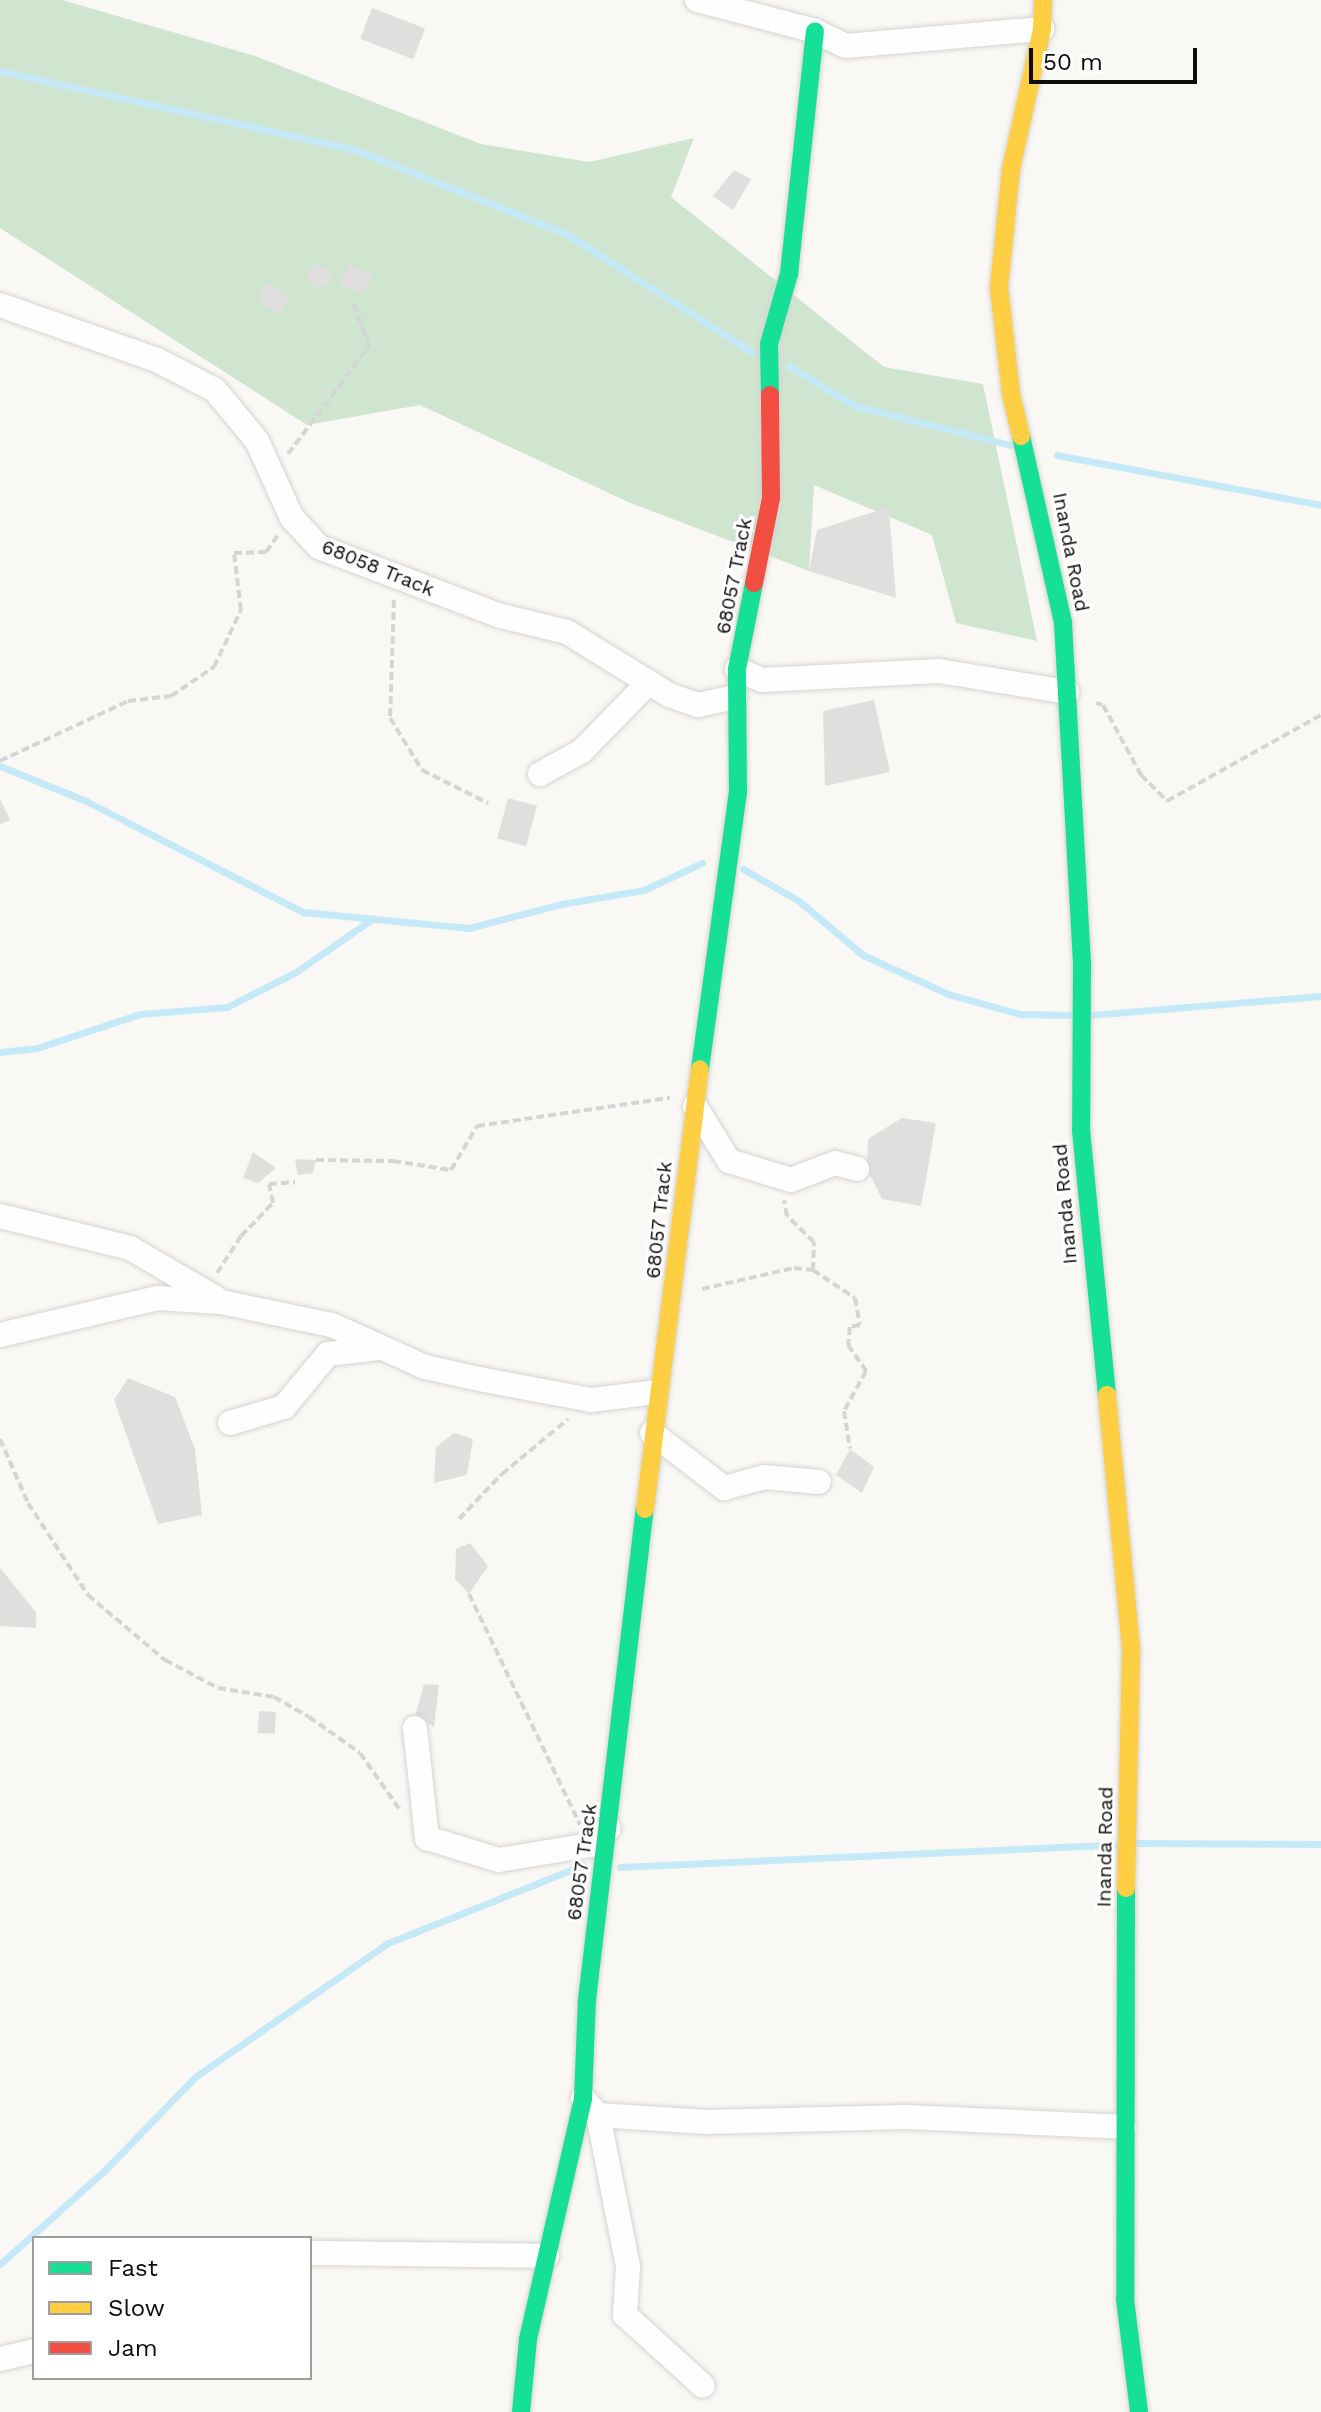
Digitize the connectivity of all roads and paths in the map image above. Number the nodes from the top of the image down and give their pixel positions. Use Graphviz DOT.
graph roads {
  1 [pos="697,0"];
  2 [pos="1043,0"];
  3 [pos="1042,29"];
  4 [pos="815,31"];
  5 [pos="353,302"];
  6 [pos="0,305"];
  7 [pos="273,476"];
  8 [pos="292,518"];
  9 [pos="395,577"];
  10 [pos="737,669"];
  11 [pos="648,683"];
  12 [pos="1067,692"];
  13 [pos="735,697"];
  14 [pos="1321,715"];
  15 [pos="0,761"];
  16 [pos="540,774"];
  17 [pos="488,803"];
  18 [pos="696,1100"];
  19 [pos="316,1160"];
  20 [pos="857,1169"];
  21 [pos="781,1178"];
  22 [pos="295,1182"];
  23 [pos="0,1216"];
  24 [pos="813,1270"];
  25 [pos="213,1297"];
  26 [pos="671,1304"];
  27 [pos="0,1335"];
  28 [pos="380,1348"];
  29 [pos="656,1392"];
  30 [pos="591,1400"];
  31 [pos="230,1423"];
  32 [pos="652,1433"];
  33 [pos="0,1439"];
  34 [pos="850,1449"];
  35 [pos="819,1482"];
  36 [pos="459,1519"];
  37 [pos="469,1594"];
  38 [pos="415,1728"];
  39 [pos="609,1828"];
  40 [pos="427,1838"];
  41 [pos="590,1845"];
  42 [pos="590,2106"];
  43 [pos="1124,2127"];
  44 [pos="312,2253"];
  45 [pos="547,2256"];
  46 [pos="32,2351"];
  47 [pos="0,2359"];
  48 [pos="703,2386"];
  49 [pos="521,2412"];
  50 [pos="1139,2412"];
  1 -- 4 [label="street"];
  2 -- 3 [label="street, Inanda Road"];
  3 -- 4 [label="street"];
  3 -- 12 [label="street, Inanda Road"];
  4 -- 10 [label="street, 68057 Track"];
  5 -- 7 [label="path"];
  6 -- 7 [label="street, 68058 Track"];
  7 -- 8 [label="street, 68058 Track"];
  8 -- 9 [label="street, 68058 Track"];
  8 -- 15 [label="path"];
  9 -- 11 [label="street, 68058 Track"];
  9 -- 17 [label="path"];
  10 -- 12 [label="street"];
  10 -- 13 [label="street, 68057 Track"];
  11 -- 13 [label="street, 68058 Track"];
  11 -- 16 [label="street"];
  12 -- 14 [label="path"];
  12 -- 43 [label="street, Inanda Road"];
  13 -- 18 [label="street, 68057 Track"];
  18 -- 19 [label="path"];
  18 -- 21 [label="street"];
  18 -- 26 [label="street, 68057 Track"];
  20 -- 21 [label="street"];
  21 -- 24 [label="path"];
  22 -- 25 [label="path"];
  23 -- 25 [label="street"];
  24 -- 26 [label="path"];
  24 -- 34 [label="path"];
  25 -- 27 [label="street"];
  25 -- 28 [label="street"];
  26 -- 29 [label="street, 68057 Track"];
  28 -- 30 [label="street"];
  28 -- 31 [label="street"];
  29 -- 30 [label="street"];
  29 -- 32 [label="street, 68057 Track"];
  30 -- 36 [label="path"];
  32 -- 35 [label="street"];
  32 -- 39 [label="street, 68057 Track"];
  33 -- 40 [label="path"];
  37 -- 41 [label="path"];
  38 -- 40 [label="street"];
  39 -- 41 [label="street"];
  39 -- 42 [label="street, 68057 Track"];
  40 -- 41 [label="street"];
  42 -- 43 [label="street"];
  42 -- 45 [label="street, 68057 Track"];
  42 -- 48 [label="street"];
  43 -- 50 [label="street, Inanda Road"];
  44 -- 45 [label="street"];
  45 -- 49 [label="street, 68057 Track"];
  46 -- 47 [label="street"];
}
